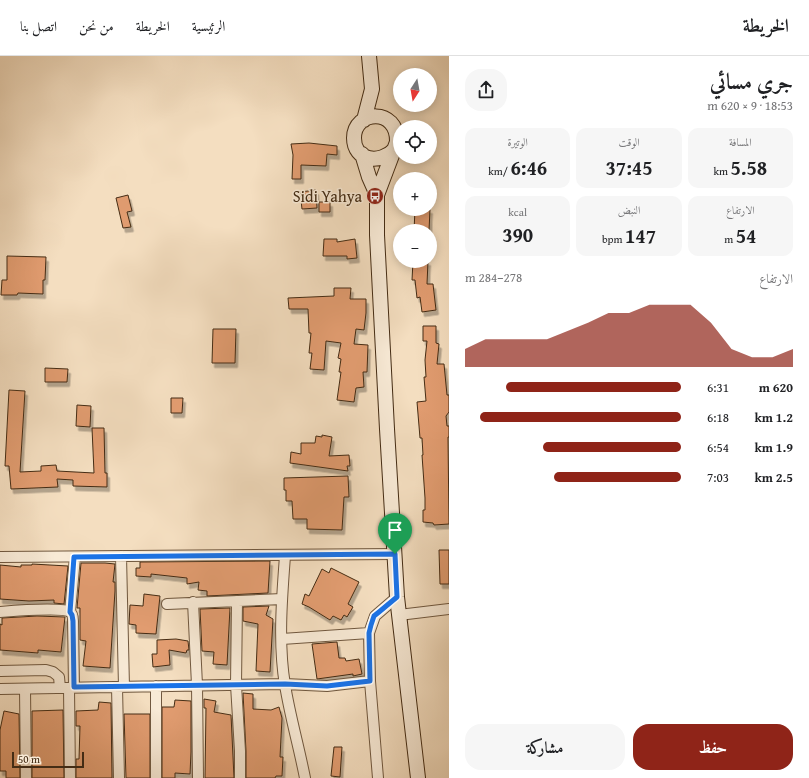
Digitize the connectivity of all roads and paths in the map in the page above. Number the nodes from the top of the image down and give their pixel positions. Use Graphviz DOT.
graph roads {
  1 [pos="369,56"];
  2 [pos="372,90"];
  3 [pos="384,118"];
  4 [pos="364,120"];
  5 [pos="393,125"];
  6 [pos="393,151"];
  7 [pos="362,154"];
  8 [pos="393,154"];
  9 [pos="377,195"];
  10 [pos="395,554"];
  11 [pos="121,556"];
  12 [pos="285,556"];
  13 [pos="0,557"];
  14 [pos="74,557"];
  15 [pos="397,597"];
  16 [pos="282,599"];
  17 [pos="237,601"];
  18 [pos="193,602"];
  19 [pos="167,604"];
  20 [pos="449,609"];
  21 [pos="0,612"];
  22 [pos="70,612"];
  23 [pos="399,615"];
  24 [pos="369,633"];
  25 [pos="282,639"];
  26 [pos="0,671"];
  27 [pos="370,681"];
  28 [pos="285,684"];
  29 [pos="197,685"];
  30 [pos="236,685"];
  31 [pos="156,686"];
  32 [pos="121,687"];
  33 [pos="25,688"];
  34 [pos="68,688"];
  35 [pos="0,689"];
  36 [pos="26,778"];
  37 [pos="70,778"];
  38 [pos="119,778"];
  39 [pos="156,778"];
  40 [pos="198,778"];
  41 [pos="240,778"];
  42 [pos="305,778"];
  43 [pos="378,778"];
  44 [pos="418,778"];
  1 -- 2 [label="street"];
  2 -- 3 [label="street"];
  2 -- 4 [label="street"];
  3 -- 4 [label="street"];
  3 -- 5 [label="street"];
  4 -- 7 [label="street"];
  6 -- 7 [label="street"];
  7 -- 9 [label="street"];
  8 -- 9 [label="street"];
  9 -- 10 [label="street"];
  10 -- 12 [label="street"];
  10 -- 15 [label="street"];
  11 -- 12 [label="street"];
  11 -- 14 [label="street"];
  11 -- 32 [label="street"];
  12 -- 16 [label="street"];
  13 -- 14 [label="street"];
  14 -- 22 [label="street"];
  15 -- 23 [label="street"];
  15 -- 24 [label="street"];
  16 -- 17 [label="street"];
  16 -- 25 [label="street"];
  17 -- 18 [label="street"];
  17 -- 30 [label="street"];
  18 -- 19 [label="street"];
  18 -- 29 [label="street"];
  20 -- 23 [label="street"];
  21 -- 22 [label="street"];
  22 -- 34 [label="street"];
  23 -- 44 [label="street"];
  24 -- 25 [label="street"];
  24 -- 27 [label="street"];
  25 -- 28 [label="street"];
  26 -- 34 [label="street"];
  27 -- 28 [label="street"];
  27 -- 43 [label="street"];
  28 -- 30 [label="street"];
  28 -- 42 [label="street"];
  29 -- 30 [label="street"];
  29 -- 31 [label="street"];
  29 -- 40 [label="street"];
  30 -- 41 [label="street"];
  31 -- 32 [label="street"];
  31 -- 39 [label="street"];
  32 -- 34 [label="street"];
  32 -- 38 [label="street"];
  33 -- 34 [label="street"];
  33 -- 35 [label="street"];
  33 -- 36 [label="street"];
  34 -- 37 [label="street"];
}
